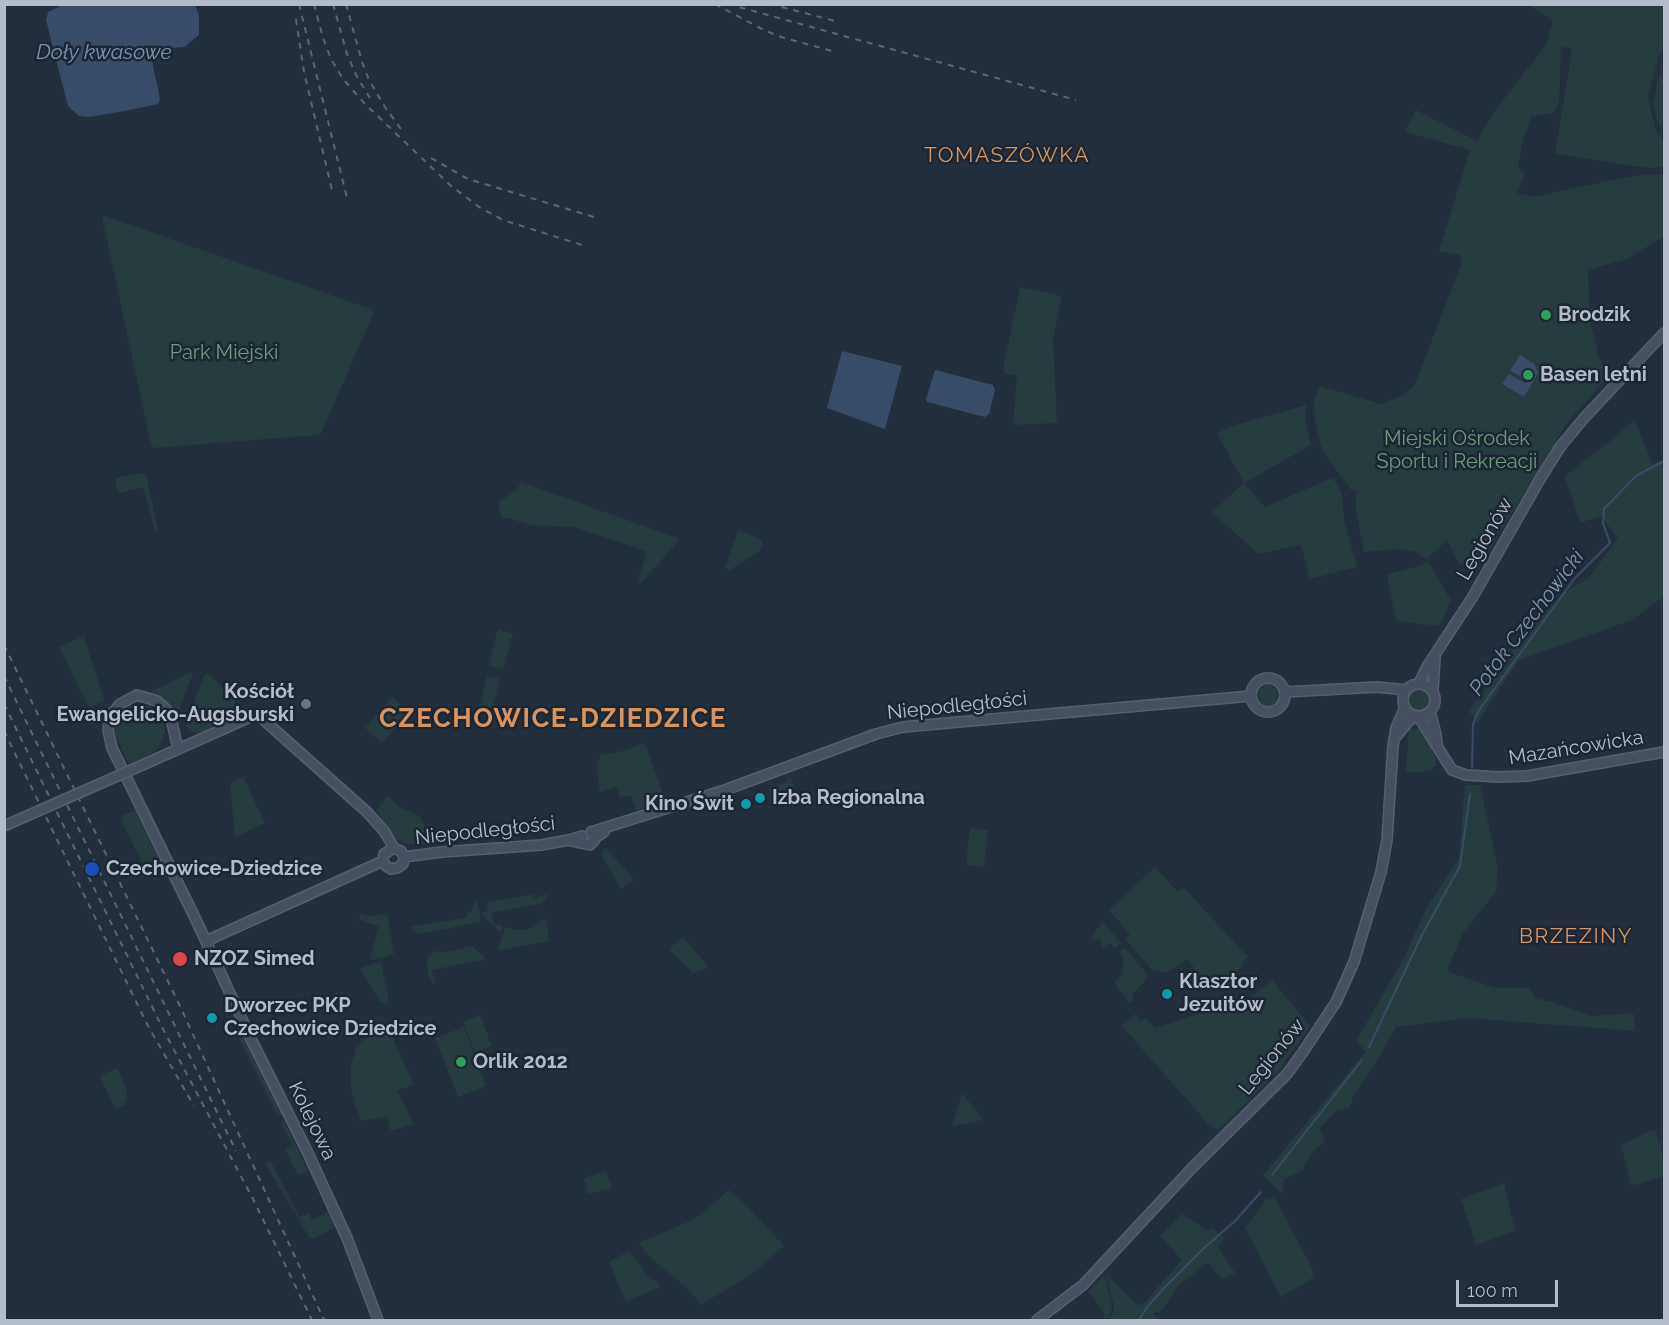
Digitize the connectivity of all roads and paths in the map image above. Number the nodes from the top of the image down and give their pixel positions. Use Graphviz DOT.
graph roads {
  1 [pos="1665,333"];
  2 [pos="1435,657"];
  3 [pos="1419,683"];
  4 [pos="1368,688"];
  5 [pos="1406,690"];
  6 [pos="1433,690"];
  7 [pos="1285,692"];
  8 [pos="1251,696"];
  9 [pos="1404,704"];
  10 [pos="1430,712"];
  11 [pos="1417,716"];
  12 [pos="1395,738"];
  13 [pos="1437,745"];
  14 [pos="178,749"];
  15 [pos="1665,752"];
  16 [pos="4,826"];
  17 [pos="388,854"];
  18 [pos="404,857"];
  19 [pos="206,941"];
  20 [pos="378,1320"];
  21 [pos="1037,1320"];
  1 -- 2 [label="street, Legionów"];
  2 -- 3 [label="street, Legionów"];
  2 -- 6 [label="street, Legionów"];
  3 -- 5 [label="street"];
  3 -- 6 [label="street"];
  4 -- 5 [label="street"];
  4 -- 7 [label="street"];
  4 -- 9 [label="street"];
  5 -- 9 [label="street"];
  6 -- 10 [label="street"];
  7 -- 8 [label="street"];
  7 -- 8 [label="street"];
  8 -- 18 [label="street, Niepodległości"];
  9 -- 11 [label="street"];
  9 -- 12 [label="street, Legionów"];
  10 -- 11 [label="street"];
  10 -- 13 [label="street, Mazańcowicka"];
  11 -- 12 [label="street"];
  11 -- 13 [label="street, Mazańcowicka"];
  12 -- 21 [label="street, Legionów"];
  13 -- 15 [label="street, Mazańcowicka"];
  14 -- 16 [label="street, bridge"];
  14 -- 17 [label="street"];
  14 -- 19 [label="street, Kolejowa"];
  17 -- 18 [label="street"];
  17 -- 18 [label="street, Niepodległości"];
  17 -- 19 [label="street"];
  19 -- 20 [label="street, Kolejowa"];
}
